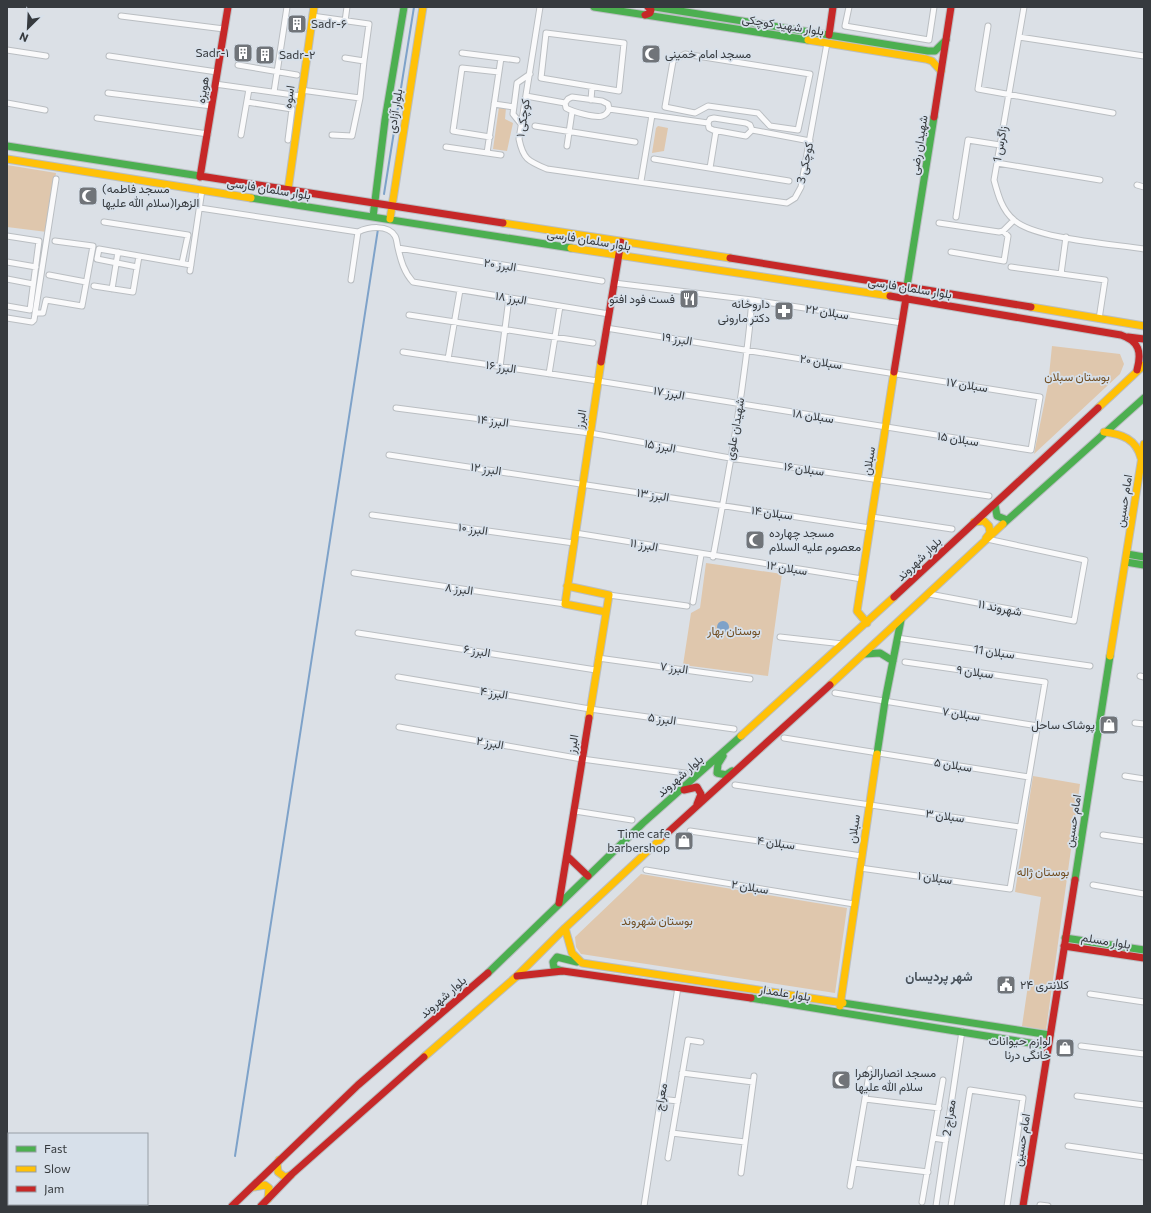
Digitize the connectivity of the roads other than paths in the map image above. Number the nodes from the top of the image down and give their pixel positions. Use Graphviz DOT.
graph roads {
  1 [pos="228,7"];
  2 [pos="287,7"];
  3 [pos="314,7"];
  4 [pos="347,7"];
  5 [pos="404,7"];
  6 [pos="423,7"];
  7 [pos="540,7"];
  8 [pos="594,7"];
  9 [pos="648,7"];
  10 [pos="660,7"];
  11 [pos="833,7"];
  12 [pos="849,7"];
  13 [pos="934,7"];
  14 [pos="951,7"];
  15 [pos="1024,7"];
  16 [pos="673,8"];
  17 [pos="686,12"];
  18 [pos="646,15"];
  19 [pos="121,16"];
  20 [pos="312,16"];
  21 [pos="661,18"];
  22 [pos="671,19"];
  23 [pos="345,21"];
  24 [pos="685,21"];
  25 [pos="988,26"];
  26 [pos="224,29"];
  27 [pos="829,35"];
  28 [pos="1019,37"];
  29 [pos="946,40"];
  30 [pos="827,43"];
  31 [pos="7,50"];
  32 [pos="462,53"];
  33 [pos="927,55"];
  34 [pos="46,56"];
  35 [pos="109,56"];
  36 [pos="1144,56"];
  37 [pos="345,58"];
  38 [pos="501,58"];
  39 [pos="517,60"];
  40 [pos="364,61"];
  41 [pos="238,65"];
  42 [pos="941,71"];
  43 [pos="217,72"];
  44 [pos="277,72"];
  45 [pos="499,72"];
  46 [pos="530,74"];
  47 [pos="297,75"];
  48 [pos="215,84"];
  49 [pos="592,87"];
  50 [pos="249,89"];
  51 [pos="274,92"];
  52 [pos="108,93"];
  53 [pos="301,93"];
  54 [pos="1009,95"];
  55 [pos="526,96"];
  56 [pos="360,98"];
  57 [pos="591,100"];
  58 [pos="247,102"];
  59 [pos="565,103"];
  60 [pos="7,104"];
  61 [pos="494,104"];
  62 [pos="212,106"];
  63 [pos="514,107"];
  64 [pos="610,109"];
  65 [pos="734,109"];
  66 [pos="45,110"];
  67 [pos="572,112"];
  68 [pos="1113,113"];
  69 [pos="652,115"];
  70 [pos="97,118"];
  71 [pos="733,121"];
  72 [pos="708,123"];
  73 [pos="521,124"];
  74 [pos="534,126"];
  75 [pos="752,130"];
  76 [pos="569,131"];
  77 [pos="716,131"];
  78 [pos="208,134"];
  79 [pos="241,135"];
  80 [pos="332,135"];
  81 [pos="490,137"];
  82 [pos="288,140"];
  83 [pos="810,141"];
  84 [pos="635,142"];
  85 [pos="1000,145"];
  86 [pos="7,146"];
  87 [pos="567,146"];
  88 [pos="446,147"];
  89 [pos="487,153"];
  90 [pos="501,155"];
  91 [pos="7,159"];
  92 [pos="654,159"];
  93 [pos="997,163"];
  94 [pos="710,168"];
  95 [pos="200,177"];
  96 [pos="56,179"];
  97 [pos="1100,180"];
  98 [pos="641,181"];
  99 [pos="789,181"];
  100 [pos="1137,185"];
  101 [pos="1144,186"];
  102 [pos="202,190"];
  103 [pos="288,190"];
  104 [pos="345,200"];
  105 [pos="374,204"];
  106 [pos="391,207"];
  107 [pos="200,208"];
  108 [pos="424,211"];
  109 [pos="343,212"];
  110 [pos="373,217"];
  111 [pos="956,217"];
  112 [pos="390,219"];
  113 [pos="1014,220"];
  114 [pos="104,222"];
  115 [pos="939,223"];
  116 [pos="422,224"];
  117 [pos="1003,231"];
  118 [pos="358,232"];
  119 [pos="7,236"];
  120 [pos="1066,238"];
  121 [pos="55,241"];
  122 [pos="621,242"];
  123 [pos="398,248"];
  124 [pos="1144,249"];
  125 [pos="118,252"];
  126 [pos="952,252"];
  127 [pos="139,256"];
  128 [pos="619,256"];
  129 [pos="7,262"];
  130 [pos="116,263"];
  131 [pos="182,263"];
  132 [pos="191,265"];
  133 [pos="36,266"];
  134 [pos="137,267"];
  135 [pos="1010,267"];
  136 [pos="190,271"];
  137 [pos="1061,274"];
  138 [pos="49,275"];
  139 [pos="7,279"];
  140 [pos="351,280"];
  141 [pos="602,281"];
  142 [pos="86,282"];
  143 [pos="614,283"];
  144 [pos="33,284"];
  145 [pos="94,286"];
  146 [pos="908,286"];
  147 [pos="112,288"];
  148 [pos="460,290"];
  149 [pos="509,298"];
  150 [pos="906,298"];
  151 [pos="752,300"];
  152 [pos="7,306"];
  153 [pos="560,306"];
  154 [pos="35,313"];
  155 [pos="608,314"];
  156 [pos="410,315"];
  157 [pos="7,318"];
  158 [pos="1099,319"];
  159 [pos="454,322"];
  160 [pos="902,323"];
  161 [pos="1144,326"];
  162 [pos="606,328"];
  163 [pos="505,330"];
  164 [pos="1128,337"];
  165 [pos="554,338"];
  166 [pos="1144,339"];
  167 [pos="593,344"];
  168 [pos="748,350"];
  169 [pos="403,352"];
  170 [pos="448,359"];
  171 [pos="1144,365"];
  172 [pos="500,366"];
  173 [pos="1137,371"];
  174 [pos="894,373"];
  175 [pos="549,374"];
  176 [pos="598,381"];
  177 [pos="1144,398"];
  178 [pos="740,404"];
  179 [pos="396,408"];
  180 [pos="886,428"];
  181 [pos="1104,432"];
  182 [pos="590,433"];
  183 [pos="1144,444"];
  184 [pos="1031,450"];
  185 [pos="388,455"];
  186 [pos="730,458"];
  187 [pos="1141,462"];
  188 [pos="878,480"];
  189 [pos="583,483"];
  190 [pos="989,496"];
  191 [pos="995,505"];
  192 [pos="722,506"];
  193 [pos="372,515"];
  194 [pos="872,517"];
  195 [pos="1007,520"];
  196 [pos="974,522"];
  197 [pos="870,528"];
  198 [pos="952,529"];
  199 [pos="575,533"];
  200 [pos="985,540"];
  201 [pos="574,543"];
  202 [pos="702,555"];
  203 [pos="713,556"];
  204 [pos="1144,557"];
  205 [pos="1126,558"];
  206 [pos="1144,564"];
  207 [pos="354,573"];
  208 [pos="862,579"];
  209 [pos="567,586"];
  210 [pos="929,594"];
  211 [pos="609,595"];
  212 [pos="693,602"];
  213 [pos="565,604"];
  214 [pos="687,606"];
  215 [pos="606,612"];
  216 [pos="901,620"];
  217 [pos="867,623"];
  218 [pos="358,633"];
  219 [pos="780,637"];
  220 [pos="898,638"];
  221 [pos="843,644"];
  222 [pos="864,654"];
  223 [pos="598,658"];
  224 [pos="893,661"];
  225 [pos="906,662"];
  226 [pos="1090,666"];
  227 [pos="596,670"];
  228 [pos="398,677"];
  229 [pos="750,679"];
  230 [pos="835,693"];
  231 [pos="885,701"];
  232 [pos="590,709"];
  233 [pos="1135,722"];
  234 [pos="1144,724"];
  235 [pos="1038,726"];
  236 [pos="398,727"];
  237 [pos="734,729"];
  238 [pos="784,738"];
  239 [pos="731,746"];
  240 [pos="877,753"];
  241 [pos="582,759"];
  242 [pos="740,766"];
  243 [pos="685,773"];
  244 [pos="1124,776"];
  245 [pos="1029,777"];
  246 [pos="1144,779"];
  247 [pos="735,785"];
  248 [pos="678,793"];
  249 [pos="869,805"];
  250 [pos="693,810"];
  251 [pos="575,811"];
  252 [pos="632,820"];
  253 [pos="1020,827"];
  254 [pos="690,831"];
  255 [pos="1103,835"];
  256 [pos="1144,841"];
  257 [pos="567,856"];
  258 [pos="862,856"];
  259 [pos="860,868"];
  260 [pos="646,870"];
  261 [pos="588,876"];
  262 [pos="1093,885"];
  263 [pos="1144,894"];
  264 [pos="559,903"];
  265 [pos="854,904"];
  266 [pos="565,928"];
  267 [pos="1065,942"];
  268 [pos="1144,950"];
  269 [pos="1144,958"];
  270 [pos="577,962"];
  271 [pos="563,972"];
  272 [pos="517,976"];
  273 [pos="678,987"];
  274 [pos="1090,994"];
  275 [pos="840,1002"];
  276 [pos="1144,1002"];
  277 [pos="839,1012"];
  278 [pos="962,1031"];
  279 [pos="1050,1035"];
  280 [pos="701,1042"];
  281 [pos="1048,1046"];
  282 [pos="1082,1046"];
  283 [pos="1144,1054"];
  284 [pos="870,1069"];
  285 [pos="682,1073"];
  286 [pos="943,1080"];
  287 [pos="1077,1096"];
  288 [pos="660,1099"];
  289 [pos="865,1099"];
  290 [pos="678,1101"];
  291 [pos="1144,1104"];
  292 [pos="938,1108"];
  293 [pos="672,1133"];
  294 [pos="933,1138"];
  295 [pos="946,1140"];
  296 [pos="745,1142"];
  297 [pos="1068,1146"];
  298 [pos="282,1157"];
  299 [pos="1144,1157"];
  300 [pos="668,1158"];
  301 [pos="1014,1158"];
  302 [pos="1030,1160"];
  303 [pos="854,1163"];
  304 [pos="928,1172"];
  305 [pos="741,1173"];
  306 [pos="292,1174"];
  307 [pos="850,1186"];
  308 [pos="253,1188"];
  309 [pos="268,1199"];
  310 [pos="922,1202"];
  311 [pos="1040,1205"];
  312 [pos="232,1206"];
  313 [pos="261,1206"];
  314 [pos="644,1206"];
  315 [pos="936,1206"];
  316 [pos="951,1206"];
  317 [pos="1007,1206"];
  318 [pos="1023,1206"];
  319 [pos="1048,1206"];
  1 -- 26 [label="main road, هویزه"];
  2 -- 44 [label="street"];
  3 -- 20 [label="main road, اسوه"];
  4 -- 23 [label="street"];
  5 -- 105 [label="main road, بلوار آزادی"];
  6 -- 106 [label="main road, بلوار آزادی"];
  7 -- 46 [label="street, کوچکی ۱"];
  8 -- 18 [label="main road, بلوار شهید کوچکی"];
  9 -- 18 [label="main road"];
  10 -- 16 [label="main road, بلوار شهید کوچکی"];
  10 -- 21 [label="main road"];
  11 -- 27 [label="main road"];
  12 -- 13 [label="street"];
  14 -- 29 [label="main road, شهیدان رضی"];
  15 -- 28 [label="street, زاگرس 1"];
  16 -- 17 [label="main road, بلوار شهید کوچکی"];
  16 -- 22 [label="main road"];
  17 -- 24 [label="main road"];
  17 -- 27 [label="main road, بلوار شهید کوچکی"];
  18 -- 21 [label="main road, بلوار شهید کوچکی"];
  19 -- 26 [label="street"];
  20 -- 23 [label="street"];
  20 -- 53 [label="main road, اسوه"];
  21 -- 22 [label="main road, بلوار شهید کوچکی"];
  22 -- 24 [label="main road, بلوار شهید کوچکی"];
  23 -- 40 [label="street"];
  24 -- 30 [label="main road, بلوار شهید کوچکی"];
  25 -- 54 [label="street"];
  26 -- 43 [label="main road, هویزه"];
  27 -- 33 [label="main road, بلوار شهید کوچکی"];
  28 -- 36 [label="street"];
  28 -- 54 [label="street, زاگرس 1"];
  29 -- 33 [label="main road"];
  29 -- 42 [label="main road, شهیدان رضی"];
  30 -- 33 [label="main road, بلوار شهید کوچکی"];
  30 -- 83 [label="street, کوچکی 3"];
  31 -- 34 [label="street"];
  32 -- 38 [label="street"];
  33 -- 42 [label="main road"];
  35 -- 43 [label="street"];
  37 -- 40 [label="street"];
  38 -- 39 [label="street"];
  38 -- 45 [label="street"];
  40 -- 56 [label="street"];
  41 -- 44 [label="street"];
  42 -- 146 [label="main road, شهیدان رضی"];
  43 -- 48 [label="main road, هویزه"];
  44 -- 47 [label="street"];
  44 -- 51 [label="street"];
  45 -- 61 [label="street"];
  45 -- 81 [label="street"];
  46 -- 55 [label="street, کوچکی ۱"];
  46 -- 63 [label="street"];
  48 -- 50 [label="street"];
  48 -- 62 [label="main road, هویزه"];
  49 -- 49 [label="street"];
  49 -- 57 [label="street"];
  50 -- 51 [label="street"];
  50 -- 58 [label="street"];
  51 -- 53 [label="street"];
  52 -- 62 [label="street"];
  53 -- 56 [label="street"];
  53 -- 103 [label="main road, اسوه"];
  54 -- 68 [label="street"];
  54 -- 85 [label="street, زاگرس 1"];
  55 -- 59 [label="street"];
  55 -- 73 [label="street, کوچکی ۱"];
  56 -- 80 [label="street"];
  57 -- 59 [label="street"];
  57 -- 64 [label="street"];
  58 -- 79 [label="street"];
  58 -- 82 [label="street"];
  59 -- 67 [label="street"];
  60 -- 66 [label="street"];
  61 -- 63 [label="street"];
  61 -- 81 [label="street"];
  62 -- 78 [label="main road, هویزه"];
  63 -- 73 [label="street"];
  64 -- 67 [label="street"];
  64 -- 69 [label="street"];
  65 -- 65 [label="street"];
  65 -- 71 [label="street"];
  67 -- 76 [label="street"];
  69 -- 72 [label="street"];
  69 -- 98 [label="street"];
  70 -- 78 [label="street"];
  71 -- 72 [label="street"];
  71 -- 75 [label="street"];
  72 -- 77 [label="street"];
  73 -- 98 [label="street, کوچکی ۱"];
  74 -- 76 [label="street"];
  75 -- 77 [label="street"];
  75 -- 83 [label="street"];
  76 -- 84 [label="street"];
  76 -- 87 [label="street"];
  77 -- 94 [label="street"];
  78 -- 95 [label="main road, هویزه"];
  81 -- 89 [label="street"];
  83 -- 98 [label="street, کوچکی 3"];
  85 -- 93 [label="street, زاگرس 1"];
  85 -- 111 [label="street"];
  86 -- 95 [label="main road, بلوار سلمان فارسی"];
  88 -- 89 [label="street"];
  89 -- 90 [label="street"];
  91 -- 102 [label="main road, بلوار سلمان فارسی"];
  92 -- 94 [label="street"];
  93 -- 97 [label="street"];
  93 -- 113 [label="street, زاگرس 1"];
  94 -- 99 [label="street"];
  95 -- 103 [label="main road, بلوار سلمان فارسی"];
  96 -- 154 [label="street"];
  100 -- 101 [label="street"];
  102 -- 107 [label="street"];
  102 -- 109 [label="main road, بلوار سلمان فارسی"];
  103 -- 104 [label="main road, بلوار سلمان فارسی"];
  104 -- 105 [label="main road, بلوار سلمان فارسی"];
  104 -- 109 [label="main road"];
  105 -- 106 [label="main road, بلوار سلمان فارسی"];
  105 -- 110 [label="main road, بلوار آزادی"];
  106 -- 108 [label="main road, بلوار سلمان فارسی"];
  106 -- 112 [label="main road, بلوار آزادی"];
  107 -- 118 [label="street"];
  107 -- 132 [label="street"];
  108 -- 116 [label="main road"];
  108 -- 122 [label="main road, بلوار سلمان فارسی"];
  109 -- 110 [label="main road, بلوار سلمان فارسی"];
  110 -- 112 [label="main road, بلوار سلمان فارسی"];
  112 -- 116 [label="main road, بلوار سلمان فارسی"];
  113 -- 117 [label="street"];
  113 -- 120 [label="street, زاگرس 1"];
  114 -- 131 [label="street"];
  115 -- 117 [label="street"];
  116 -- 128 [label="main road, بلوار سلمان فارسی"];
  117 -- 126 [label="street"];
  118 -- 123 [label="street"];
  118 -- 140 [label="street"];
  119 -- 133 [label="street"];
  120 -- 124 [label="street, زاگرس 1"];
  120 -- 137 [label="street"];
  121 -- 142 [label="street"];
  122 -- 128 [label="main road, البرز"];
  122 -- 146 [label="main road, بلوار سلمان فارسی"];
  123 -- 141 [label="street, البرز ۲۰"];
  123 -- 148 [label="street, البرز ۱۸"];
  125 -- 127 [label="street"];
  125 -- 130 [label="street"];
  125 -- 130 [label="street"];
  127 -- 131 [label="street"];
  127 -- 134 [label="street"];
  128 -- 143 [label="main road, البرز"];
  128 -- 150 [label="main road, بلوار سلمان فارسی"];
  129 -- 133 [label="street"];
  130 -- 134 [label="street"];
  130 -- 147 [label="street"];
  131 -- 132 [label="street"];
  132 -- 136 [label="street"];
  133 -- 144 [label="street"];
  134 -- 147 [label="street"];
  135 -- 137 [label="street"];
  137 -- 158 [label="street"];
  138 -- 142 [label="street"];
  139 -- 144 [label="street"];
  142 -- 154 [label="street"];
  143 -- 151 [label="street, سبلان ۲۲"];
  143 -- 155 [label="main road, البرز"];
  144 -- 152 [label="street"];
  145 -- 147 [label="street"];
  146 -- 158 [label="main road, بلوار سلمان فارسی"];
  148 -- 149 [label="street, البرز ۱۸"];
  148 -- 159 [label="street"];
  149 -- 153 [label="street, البرز ۱۸"];
  149 -- 163 [label="street"];
  150 -- 160 [label="main road, سبلان"];
  150 -- 164 [label="main road, بلوار سلمان فارسی"];
  151 -- 160 [label="street, سبلان ۲۲"];
  151 -- 168 [label="street, شهیدان علوی"];
  153 -- 155 [label="street, البرز ۱۸"];
  153 -- 165 [label="street"];
  154 -- 157 [label="street"];
  155 -- 162 [label="main road, البرز"];
  156 -- 159 [label="street"];
  158 -- 161 [label="main road, بلوار سلمان فارسی"];
  159 -- 163 [label="street"];
  159 -- 170 [label="street"];
  160 -- 174 [label="main road, سبلان"];
  162 -- 168 [label="street, البرز ۱۹"];
  162 -- 176 [label="main road, البرز"];
  163 -- 165 [label="street"];
  163 -- 172 [label="street"];
  164 -- 166 [label="main road, بلوار سلمان فارسی"];
  164 -- 173 [label="main road"];
  165 -- 167 [label="street"];
  165 -- 175 [label="street"];
  168 -- 174 [label="street, سبلان ۲۰"];
  168 -- 178 [label="street, شهیدان علوی"];
  169 -- 170 [label="street, البرز ۱۶"];
  170 -- 172 [label="street, البرز ۱۶"];
  171 -- 173 [label="main road, بلوار شهروند"];
  172 -- 175 [label="street, البرز ۱۶"];
  173 -- 191 [label="main road, بلوار شهروند"];
  174 -- 180 [label="main road, سبلان"];
  174 -- 184 [label="street, سبلان ۱۷"];
  175 -- 176 [label="street, البرز ۱۶"];
  176 -- 178 [label="street, البرز ۱۷"];
  176 -- 182 [label="main road, البرز"];
  177 -- 181 [label="main road"];
  178 -- 180 [label="street, سبلان ۱۸"];
  178 -- 186 [label="street, شهیدان علوی"];
  179 -- 182 [label="street, البرز ۱۴"];
  180 -- 184 [label="street, سبلان ۱۵"];
  180 -- 188 [label="main road, سبلان"];
  181 -- 187 [label="main road"];
  181 -- 195 [label="main road"];
  182 -- 186 [label="street, البرز ۱۵"];
  182 -- 189 [label="main road, البرز"];
  183 -- 187 [label="main road, امام حسین"];
  185 -- 189 [label="street, البرز ۱۲"];
  186 -- 188 [label="street, سبلان ۱۶"];
  186 -- 192 [label="street, شهیدان علوی"];
  187 -- 205 [label="main road, امام حسین"];
  188 -- 190 [label="street, سبلان ۱۶"];
  188 -- 194 [label="main road, سبلان"];
  189 -- 192 [label="street, البرز ۱۳"];
  189 -- 199 [label="main road, البرز"];
  191 -- 195 [label="main road"];
  191 -- 196 [label="main road, بلوار شهروند"];
  192 -- 197 [label="street, سبلان ۱۴"];
  192 -- 203 [label="street, شهیدان علوی"];
  193 -- 201 [label="street, البرز ۱۰"];
  194 -- 197 [label="main road, سبلان"];
  194 -- 198 [label="street"];
  195 -- 200 [label="main road"];
  196 -- 200 [label="main road"];
  196 -- 217 [label="main road, بلوار شهروند"];
  197 -- 208 [label="main road, سبلان"];
  199 -- 201 [label="main road, البرز"];
  199 -- 202 [label="street, البرز ۱۱"];
  200 -- 210 [label="main road"];
  200 -- 210 [label="street, شهروند ۱۱"];
  201 -- 209 [label="main road, البرز"];
  202 -- 203 [label="street, البرز ۱۱"];
  202 -- 212 [label="street"];
  203 -- 208 [label="street, سبلان ۱۲"];
  204 -- 205 [label="main road"];
  205 -- 206 [label="main road"];
  205 -- 267 [label="main road, امام حسین"];
  207 -- 213 [label="street, البرز ۸"];
  208 -- 217 [label="main road, سبلان"];
  209 -- 211 [label="main road"];
  209 -- 213 [label="main road, البرز"];
  210 -- 216 [label="main road"];
  211 -- 214 [label="street"];
  211 -- 215 [label="main road, البرز"];
  213 -- 215 [label="main road"];
  215 -- 223 [label="main road, البرز"];
  216 -- 220 [label="main road, سبلان"];
  216 -- 222 [label="main road"];
  217 -- 221 [label="main road, بلوار شهروند"];
  218 -- 227 [label="street, البرز ۶"];
  219 -- 221 [label="street"];
  220 -- 224 [label="main road, سبلان"];
  220 -- 226 [label="street, سبلان 11"];
  221 -- 239 [label="main road, بلوار شهروند"];
  222 -- 224 [label="main road"];
  222 -- 242 [label="main road"];
  223 -- 227 [label="main road, البرز"];
  223 -- 229 [label="street, البرز ۷"];
  224 -- 231 [label="main road, سبلان"];
  225 -- 235 [label="street, سبلان ۹"];
  227 -- 232 [label="main road, البرز"];
  228 -- 232 [label="street, البرز ۴"];
  230 -- 231 [label="street, سبلان ۷"];
  231 -- 235 [label="street, سبلان ۷"];
  231 -- 240 [label="main road, سبلان"];
  232 -- 237 [label="street, البرز ۵"];
  232 -- 241 [label="main road, البرز"];
  233 -- 234 [label="street"];
  235 -- 245 [label="street"];
  236 -- 241 [label="street, البرز ۲"];
  238 -- 240 [label="street, سبلان ۵"];
  239 -- 242 [label="main road"];
  239 -- 248 [label="main road, بلوار شهروند"];
  240 -- 245 [label="street, سبلان ۵"];
  240 -- 249 [label="main road, سبلان"];
  241 -- 243 [label="street, البرز ۲"];
  241 -- 251 [label="main road, البرز"];
  242 -- 250 [label="main road"];
  244 -- 246 [label="street"];
  245 -- 253 [label="street"];
  247 -- 249 [label="street, سبلان ۳"];
  248 -- 250 [label="main road"];
  248 -- 261 [label="main road, بلوار شهروند"];
  249 -- 253 [label="street, سبلان ۳"];
  249 -- 258 [label="main road, سبلان"];
  250 -- 266 [label="main road"];
  251 -- 252 [label="street"];
  251 -- 257 [label="main road, البرز"];
  253 -- 259 [label="street, سبلان ۱"];
  254 -- 258 [label="street, سبلان ۴"];
  255 -- 256 [label="street"];
  257 -- 261 [label="main road"];
  257 -- 264 [label="main road, البرز"];
  258 -- 259 [label="main road, سبلان"];
  259 -- 265 [label="main road, سبلان"];
  260 -- 265 [label="street, سبلان ۲"];
  261 -- 264 [label="main road, بلوار شهروند"];
  262 -- 263 [label="street"];
  264 -- 298 [label="main road, بلوار شهروند"];
  265 -- 275 [label="main road, سبلان"];
  266 -- 270 [label="main road"];
  266 -- 272 [label="main road"];
  267 -- 268 [label="main road, بلوار مسلم"];
  267 -- 269 [label="main road, بلوار مسلم"];
  267 -- 279 [label="main road, امام حسین"];
  270 -- 271 [label="main road, بلوار علمدار"];
  270 -- 275 [label="main road, بلوار علمدار"];
  271 -- 272 [label="main road, بلوار علمدار"];
  271 -- 273 [label="main road, بلوار علمدار"];
  272 -- 306 [label="main road"];
  273 -- 277 [label="main road, بلوار علمدار"];
  273 -- 288 [label="street, معراج"];
  274 -- 276 [label="street"];
  275 -- 277 [label="main road, سبلان"];
  275 -- 279 [label="main road, بلوار علمدار"];
  277 -- 278 [label="main road, بلوار علمدار"];
  278 -- 281 [label="main road, بلوار علمدار"];
  278 -- 295 [label="street, معراج 2"];
  279 -- 281 [label="main road, امام حسین"];
  280 -- 285 [label="street"];
  281 -- 302 [label="main road, امام حسین"];
  282 -- 283 [label="street"];
  284 -- 289 [label="street"];
  285 -- 290 [label="street"];
  285 -- 296 [label="street"];
  286 -- 292 [label="street"];
  287 -- 291 [label="street"];
  288 -- 290 [label="street"];
  288 -- 314 [label="street, معراج"];
  289 -- 292 [label="street"];
  289 -- 303 [label="street"];
  290 -- 293 [label="street"];
  292 -- 294 [label="street"];
  293 -- 296 [label="street"];
  293 -- 300 [label="street"];
  294 -- 295 [label="street"];
  294 -- 304 [label="street"];
  295 -- 315 [label="street, معراج 2"];
  296 -- 305 [label="street"];
  297 -- 299 [label="street"];
  298 -- 306 [label="main road"];
  298 -- 308 [label="main road, بلوار شهروند"];
  301 -- 302 [label="street"];
  301 -- 316 [label="street"];
  301 -- 317 [label="street"];
  302 -- 318 [label="main road, امام حسین"];
  303 -- 304 [label="street"];
  303 -- 307 [label="street"];
  304 -- 310 [label="street"];
  306 -- 309 [label="main road"];
  308 -- 309 [label="main road"];
  308 -- 312 [label="main road, بلوار شهروند"];
  309 -- 313 [label="main road"];
  311 -- 319 [label="street"];
}
